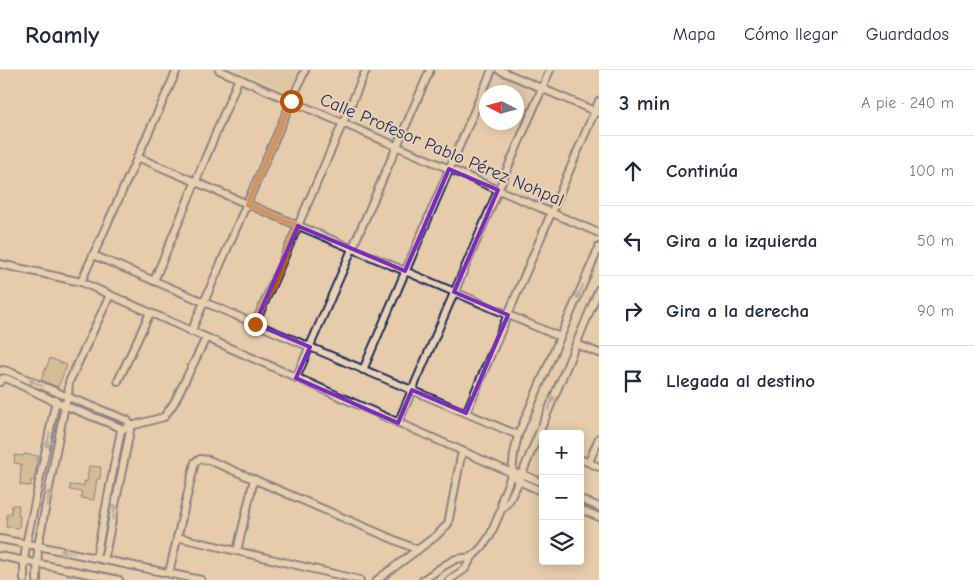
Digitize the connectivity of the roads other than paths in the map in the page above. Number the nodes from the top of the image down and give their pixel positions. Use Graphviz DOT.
graph roads {
  1 [pos="177,70"];
  2 [pos="219,70"];
  3 [pos="305,70"];
  4 [pos="366,70"];
  5 [pos="430,70"];
  6 [pos="492,70"];
  7 [pos="499,70"];
  8 [pos="550,70"];
  9 [pos="239,78"];
  10 [pos="542,89"];
  11 [pos="291,101"];
  12 [pos="599,101"];
  13 [pos="597,112"];
  14 [pos="343,123"];
  15 [pos="397,146"];
  16 [pos="138,157"];
  17 [pos="449,169"];
  18 [pos="195,182"];
  19 [pos="498,190"];
  20 [pos="247,204"];
  21 [pos="552,213"];
  22 [pos="298,226"];
  23 [pos="599,233"];
  24 [pos="599,247"];
  25 [pos="352,249"];
  26 [pos="93,255"];
  27 [pos="0,264"];
  28 [pos="405,271"];
  29 [pos="154,281"];
  30 [pos="81,282"];
  31 [pos="599,289"];
  32 [pos="454,292"];
  33 [pos="110,295"];
  34 [pos="204,302"];
  35 [pos="150,313"];
  36 [pos="508,315"];
  37 [pos="255,324"];
  38 [pos="191,332"];
  39 [pos="560,337"];
  40 [pos="206,338"];
  41 [pos="576,344"];
  42 [pos="310,347"];
  43 [pos="599,353"];
  44 [pos="363,370"];
  45 [pos="0,371"];
  46 [pos="296,378"];
  47 [pos="118,381"];
  48 [pos="0,382"];
  49 [pos="412,390"];
  50 [pos="58,393"];
  51 [pos="68,397"];
  52 [pos="56,402"];
  53 [pos="65,405"];
  54 [pos="466,413"];
  55 [pos="398,423"];
  56 [pos="130,426"];
  57 [pos="121,430"];
  58 [pos="518,435"];
  59 [pos="599,438"];
  60 [pos="535,442"];
  61 [pos="539,444"];
  62 [pos="462,451"];
  63 [pos="584,460"];
  64 [pos="589,462"];
  65 [pos="599,467"];
  66 [pos="512,473"];
  67 [pos="522,474"];
  68 [pos="254,479"];
  69 [pos="519,481"];
  70 [pos="539,481"];
  71 [pos="539,490"];
  72 [pos="584,501"];
  73 [pos="599,507"];
  74 [pos="501,510"];
  75 [pos="584,511"];
  76 [pos="599,517"];
  77 [pos="177,537"];
  78 [pos="0,540"];
  79 [pos="26,544"];
  80 [pos="38,546"];
  81 [pos="418,550"];
  82 [pos="237,552"];
  83 [pos="472,557"];
  84 [pos="1,558"];
  85 [pos="96,558"];
  86 [pos="104,560"];
  87 [pos="24,561"];
  88 [pos="37,563"];
  89 [pos="169,573"];
  90 [pos="111,579"];
  91 [pos="24,580"];
  92 [pos="37,580"];
  93 [pos="119,580"];
  94 [pos="201,580"];
  95 [pos="360,580"];
  96 [pos="377,580"];
  97 [pos="423,580"];
  98 [pos="449,580"];
  1 -- 16 [label="street"];
  2 -- 9 [label="street, Calle Profesor Pablo Pérez Nohpal"];
  3 -- 11 [label="street"];
  4 -- 14 [label="street"];
  5 -- 15 [label="street"];
  6 -- 17 [label="street"];
  7 -- 10 [label="street"];
  8 -- 10 [label="street"];
  9 -- 11 [label="street, Calle Profesor Pablo Pérez Nohpal"];
  9 -- 18 [label="street"];
  10 -- 13 [label="street"];
  10 -- 19 [label="street"];
  11 -- 14 [label="street, Calle Profesor Pablo Pérez Nohpal"];
  11 -- 20 [label="street"];
  12 -- 13 [label="street"];
  13 -- 21 [label="street"];
  14 -- 15 [label="street, Calle Profesor Pablo Pérez Nohpal"];
  14 -- 22 [label="street"];
  15 -- 17 [label="street, Calle Profesor Pablo Pérez Nohpal"];
  15 -- 25 [label="street"];
  16 -- 18 [label="street"];
  16 -- 26 [label="street"];
  17 -- 19 [label="street, Calle Profesor Pablo Pérez Nohpal"];
  17 -- 28 [label="street"];
  18 -- 20 [label="street"];
  18 -- 29 [label="street"];
  19 -- 21 [label="street, Calle Profesor Pablo Pérez Nohpal"];
  19 -- 32 [label="street"];
  20 -- 22 [label="street"];
  20 -- 34 [label="street"];
  21 -- 23 [label="street, Calle Profesor Pablo Pérez Nohpal"];
  21 -- 36 [label="street"];
  22 -- 25 [label="street"];
  22 -- 37 [label="street"];
  24 -- 39 [label="street, one-way"];
  25 -- 28 [label="street"];
  25 -- 42 [label="street"];
  26 -- 29 [label="street"];
  26 -- 30 [label="street"];
  27 -- 30 [label="street"];
  28 -- 32 [label="street"];
  28 -- 44 [label="street"];
  29 -- 34 [label="street"];
  30 -- 33 [label="street"];
  31 -- 41 [label="street"];
  32 -- 36 [label="street"];
  32 -- 49 [label="street"];
  33 -- 35 [label="street"];
  33 -- 51 [label="street"];
  34 -- 37 [label="street"];
  34 -- 38 [label="street"];
  35 -- 38 [label="street"];
  35 -- 47 [label="street"];
  36 -- 39 [label="street"];
  36 -- 54 [label="street"];
  37 -- 42 [label="street"];
  38 -- 40 [label="street"];
  39 -- 58 [label="street"];
  40 -- 46 [label="street"];
  40 -- 56 [label="street"];
  41 -- 43 [label="street"];
  60 -- 41 [label="street, one-way"];
  42 -- 44 [label="street"];
  42 -- 46 [label="street"];
  44 -- 49 [label="street"];
  50 -- 45 [label="street, one-way"];
  46 -- 55 [label="street"];
  48 -- 52 [label="street"];
  49 -- 54 [label="street"];
  49 -- 55 [label="street"];
  50 -- 51 [label="street"];
  50 -- 52 [label="street"];
  51 -- 53 [label="street"];
  51 -- 56 [label="street"];
  52 -- 53 [label="street"];
  52 -- 79 [label="street, one-way"];
  53 -- 57 [label="street"];
  80 -- 53 [label="street, one-way"];
  54 -- 58 [label="street"];
  55 -- 62 [label="street"];
  56 -- 57 [label="street"];
  86 -- 56 [label="street, one-way"];
  57 -- 85 [label="street"];
  58 -- 66 [label="street"];
  59 -- 64 [label="street"];
  60 -- 61 [label="street"];
  60 -- 67 [label="street"];
  62 -- 66 [label="street"];
  62 -- 81 [label="street"];
  63 -- 64 [label="street"];
  64 -- 65 [label="street"];
  66 -- 67 [label="street"];
  66 -- 69 [label="street"];
  66 -- 74 [label="street"];
  67 -- 69 [label="street"];
  67 -- 70 [label="street"];
  68 -- 77 [label="street"];
  68 -- 81 [label="street"];
  68 -- 82 [label="street"];
  69 -- 71 [label="street"];
  69 -- 74 [label="street"];
  72 -- 73 [label="street"];
  74 -- 83 [label="street"];
  75 -- 76 [label="street"];
  77 -- 82 [label="street"];
  77 -- 89 [label="street"];
  78 -- 79 [label="street"];
  79 -- 80 [label="street"];
  79 -- 87 [label="street"];
  85 -- 80 [label="street, one-way"];
  80 -- 88 [label="street"];
  81 -- 96 [label="street"];
  82 -- 95 [label="street"];
  83 -- 97 [label="street"];
  83 -- 98 [label="street"];
  84 -- 87 [label="street"];
  85 -- 86 [label="street"];
  86 -- 89 [label="street"];
  87 -- 88 [label="street"];
  87 -- 91 [label="street"];
  88 -- 90 [label="street"];
  88 -- 92 [label="street"];
  89 -- 94 [label="street"];
  90 -- 93 [label="street"];
}
